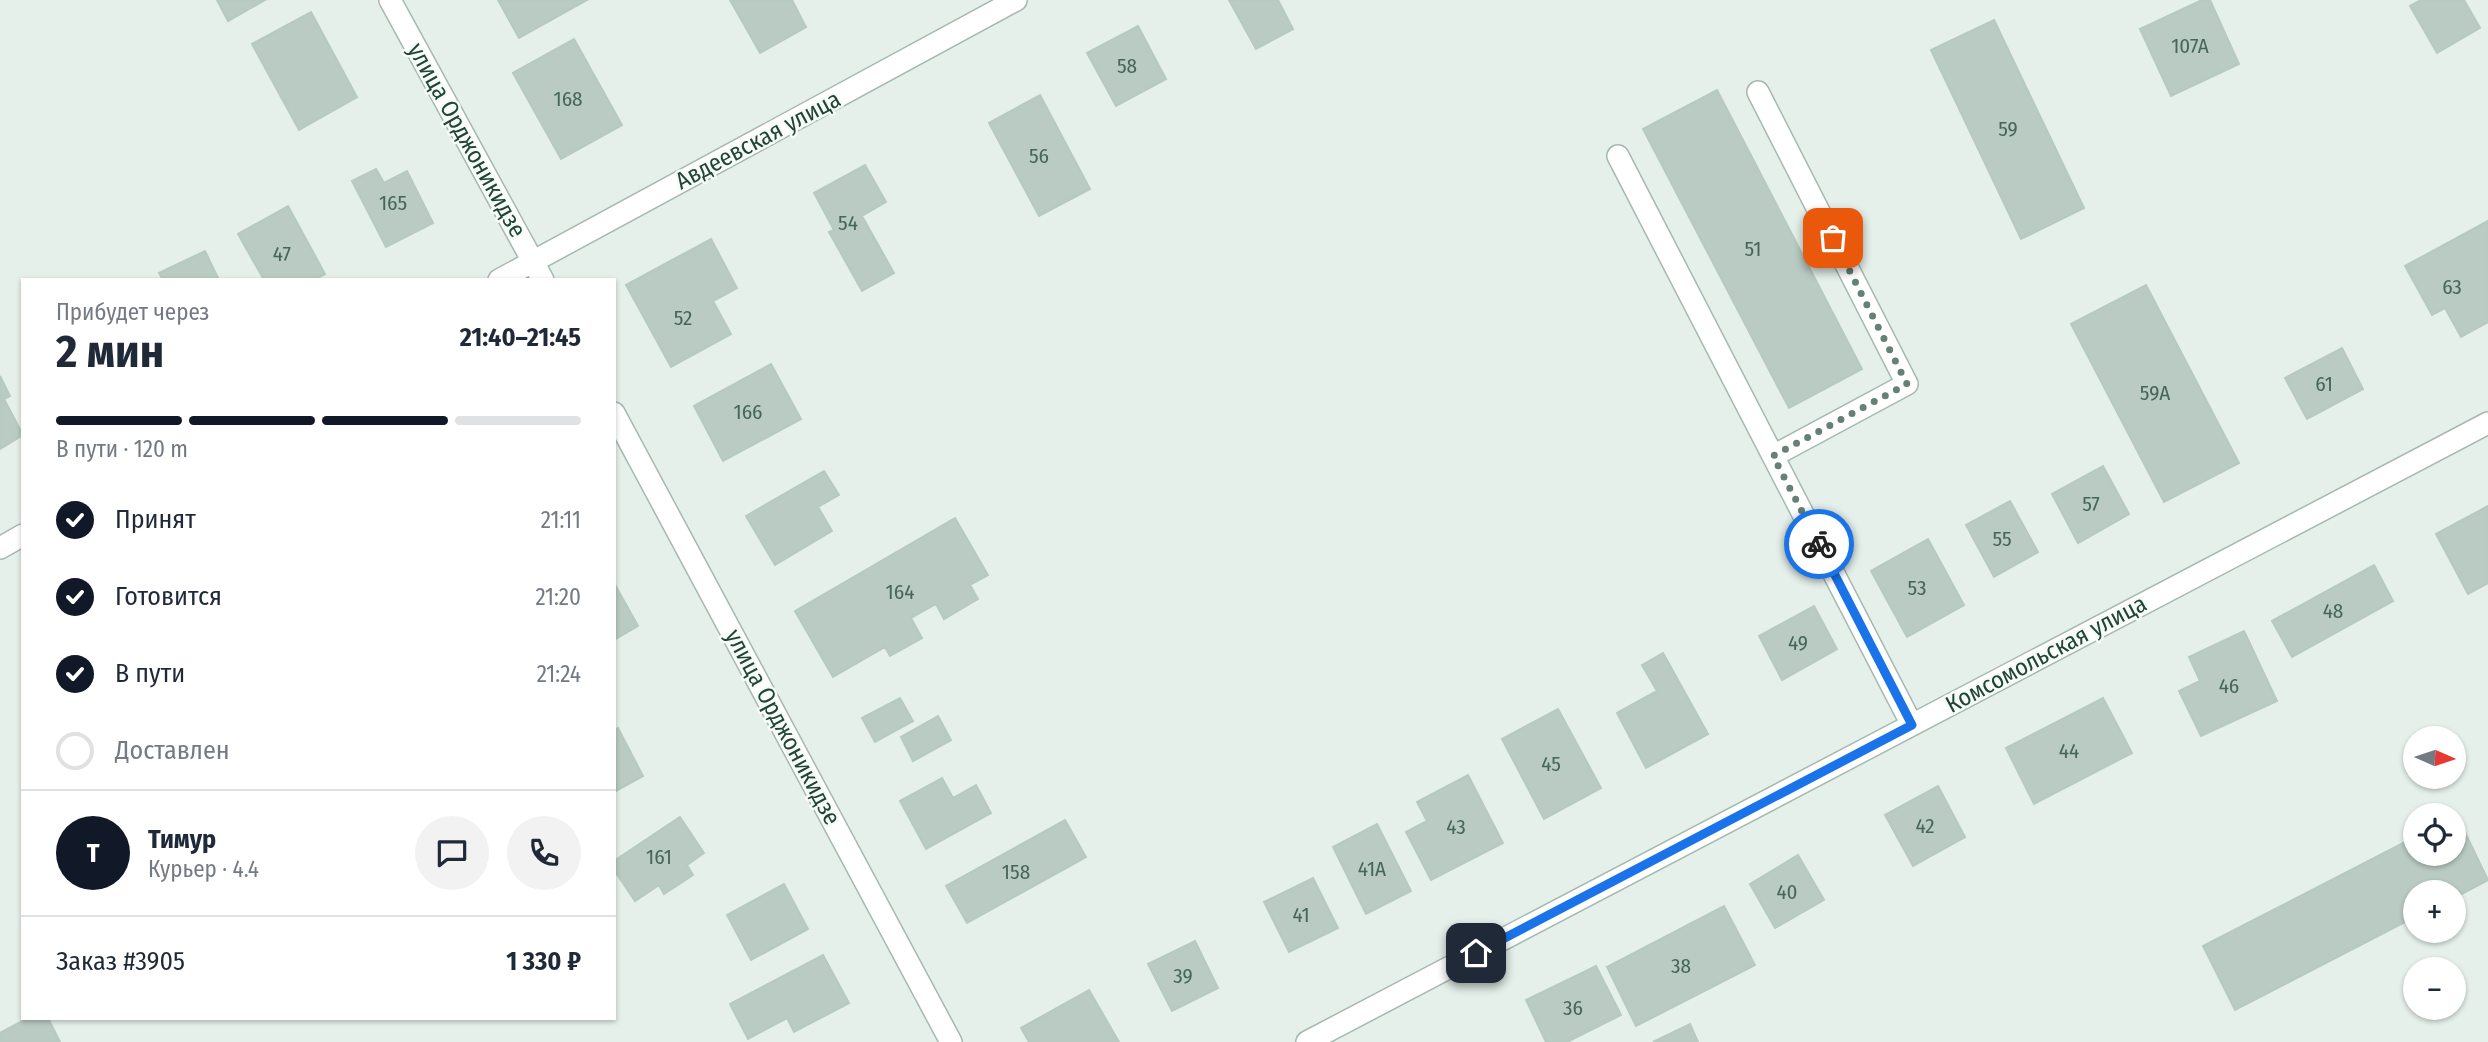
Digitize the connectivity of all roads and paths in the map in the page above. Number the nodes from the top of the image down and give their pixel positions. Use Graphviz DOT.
graph roads {
  1 [pos="390,0"];
  2 [pos="1016,0"];
  3 [pos="1758,92"];
  4 [pos="1618,156"];
  5 [pos="538,271"];
  6 [pos="508,278"];
  7 [pos="616,417"];
  8 [pos="2488,423"];
  9 [pos="1773,456"];
  10 [pos="21,537"];
  11 [pos="0,548"];
  12 [pos="1912,725"];
  13 [pos="951,1042"];
  14 [pos="1307,1042"];
  1 -- 5 [label="street, улица Орджоникидзе"];
  2 -- 5 [label="street, Авдеевская улица"];
  3 -- 9 [label="street"];
  4 -- 9 [label="street"];
  5 -- 6 [label="street, Авдеевская улица"];
  7 -- 13 [label="street, улица Орджоникидзе"];
  8 -- 12 [label="street, Комсомольская улица"];
  9 -- 12 [label="street"];
  10 -- 11 [label="street"];
  12 -- 14 [label="street, Комсомольская улица"];
}
